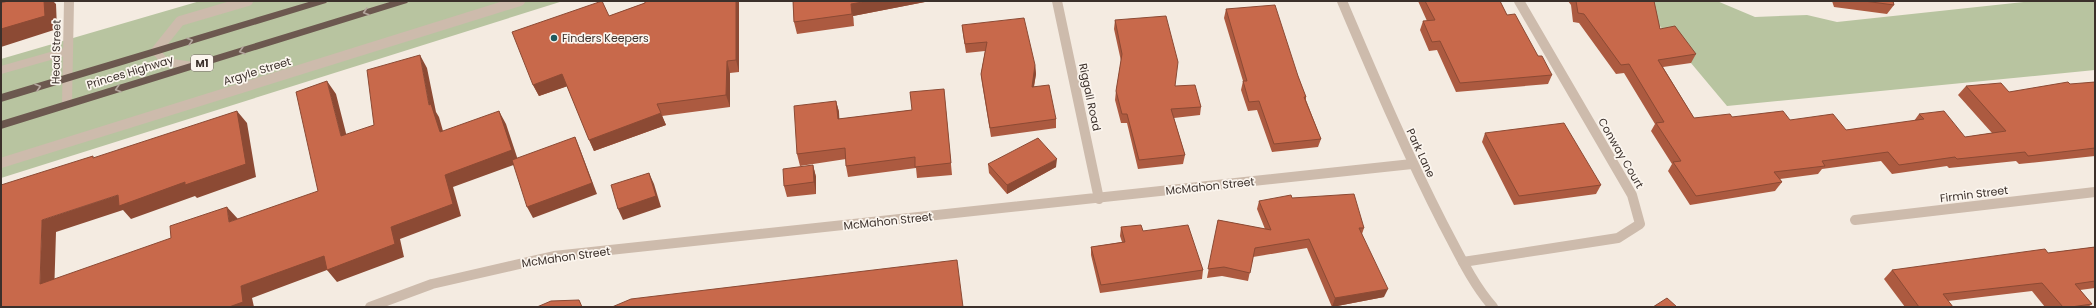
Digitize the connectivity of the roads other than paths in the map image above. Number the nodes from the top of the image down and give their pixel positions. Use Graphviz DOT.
graph roads {
  1 [pos="68,1"];
  2 [pos="248,1"];
  3 [pos="323,1"];
  4 [pos="404,1"];
  5 [pos="520,1"];
  6 [pos="1057,1"];
  7 [pos="1342,1"];
  8 [pos="1519,1"];
  9 [pos="68,51"];
  10 [pos="156,51"];
  11 [pos="193,66"];
  12 [pos="1,70"];
  13 [pos="67,78"];
  14 [pos="1,98"];
  15 [pos="67,104"];
  16 [pos="1,125"];
  17 [pos="1,163"];
  18 [pos="1412,164"];
  19 [pos="2095,192"];
  20 [pos="1099,199"];
  21 [pos="1855,220"];
  22 [pos="1463,262"];
  23 [pos="370,307"];
  24 [pos="1493,307"];
  1 -- 9 [label="street, Head Street"];
  2 -- 10 [label="street"];
  10 -- 3 [label="highway, Princes Highway / M1, one-way"];
  4 -- 11 [label="highway, Princes Highway / M1, one-way"];
  5 -- 17 [label="street, Argyle Street"];
  6 -- 20 [label="street, Riggall Road"];
  7 -- 18 [label="street, Park Lane"];
  8 -- 22 [label="street, Conway Court"];
  9 -- 12 [label="lane"];
  9 -- 13 [label="street, Head Street"];
  10 -- 11 [label="lane"];
  10 -- 13 [label="highway, Princes Highway / M1"];
  11 -- 15 [label="highway, Princes Highway / M1, one-way"];
  14 -- 13 [label="highway, Princes Highway / M1, one-way"];
  13 -- 15 [label="street, Head Street"];
  15 -- 16 [label="highway, Princes Highway / M1"];
  18 -- 20 [label="street, McMahon Street"];
  18 -- 22 [label="street, Park Lane"];
  19 -- 21 [label="street, Firmin Street"];
  20 -- 23 [label="street, McMahon Street"];
  22 -- 24 [label="street, Park Lane"];
}
